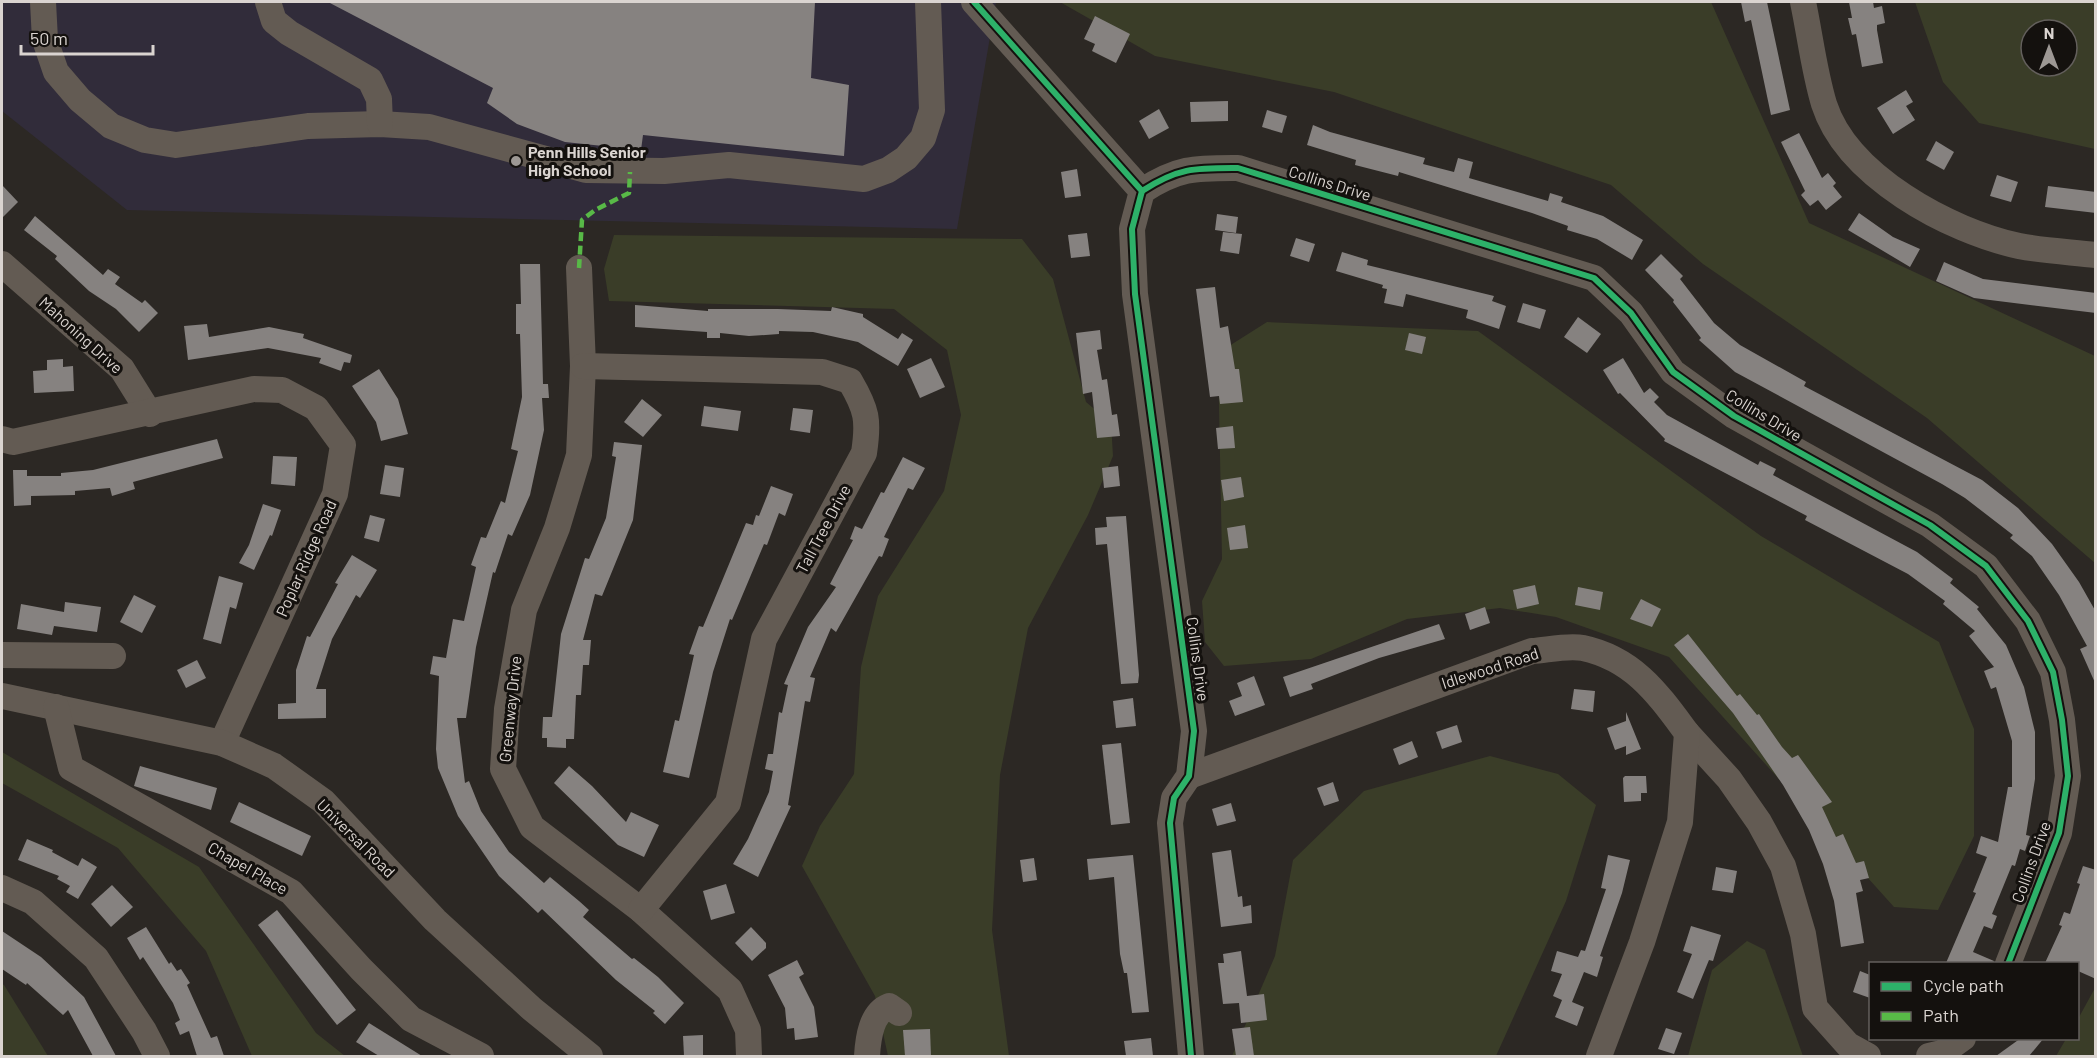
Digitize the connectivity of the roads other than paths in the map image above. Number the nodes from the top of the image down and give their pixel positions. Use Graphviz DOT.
graph roads {
  1 [pos="43,2"];
  2 [pos="268,2"];
  3 [pos="928,2"];
  4 [pos="974,2"];
  5 [pos="1803,2"];
  6 [pos="380,124"];
  7 [pos="1143,191"];
  8 [pos="2096,255"];
  9 [pos="2,264"];
  10 [pos="579,268"];
  11 [pos="583,366"];
  12 [pos="150,414"];
  13 [pos="2,439"];
  14 [pos="2,655"];
  15 [pos="113,656"];
  16 [pos="2,696"];
  17 [pos="56,707"];
  18 [pos="1688,733"];
  19 [pos="222,743"];
  20 [pos="1189,776"];
  21 [pos="2,888"];
  22 [pos="641,910"];
  23 [pos="2008,962"];
  24 [pos="899,1013"];
  25 [pos="1960,1040"];
  26 [pos="157,1056"];
  27 [pos="481,1056"];
  28 [pos="590,1056"];
  29 [pos="749,1056"];
  30 [pos="867,1056"];
  31 [pos="1191,1056"];
  32 [pos="1599,1056"];
  33 [pos="1868,1056"];
  34 [pos="1929,1056"];
  1 -- 6 [label="street"];
  2 -- 6 [label="street"];
  3 -- 6 [label="street"];
  4 -- 7 [label="street"];
  5 -- 8 [label="street"];
  7 -- 20 [label="street, Collins Drive"];
  7 -- 23 [label="street, Collins Drive"];
  9 -- 12 [label="street, Mahoning Drive"];
  10 -- 11 [label="street, Greenway Drive"];
  11 -- 22 [label="street, Greenway Drive"];
  11 -- 22 [label="street, Tall Tree Drive"];
  12 -- 13 [label="street, Poplar Ridge Road"];
  12 -- 19 [label="street, Poplar Ridge Road"];
  14 -- 15 [label="street"];
  16 -- 17 [label="street, Universal Road"];
  17 -- 19 [label="street, Universal Road"];
  17 -- 27 [label="street, Chapel Place"];
  18 -- 20 [label="street, Idlewood Road"];
  18 -- 32 [label="street"];
  18 -- 33 [label="street"];
  19 -- 28 [label="street, Universal Road"];
  20 -- 31 [label="street, Collins Drive"];
  21 -- 26 [label="street"];
  22 -- 29 [label="street, Greenway Drive"];
  24 -- 30 [label="street"];
  25 -- 34 [label="street"];
}
